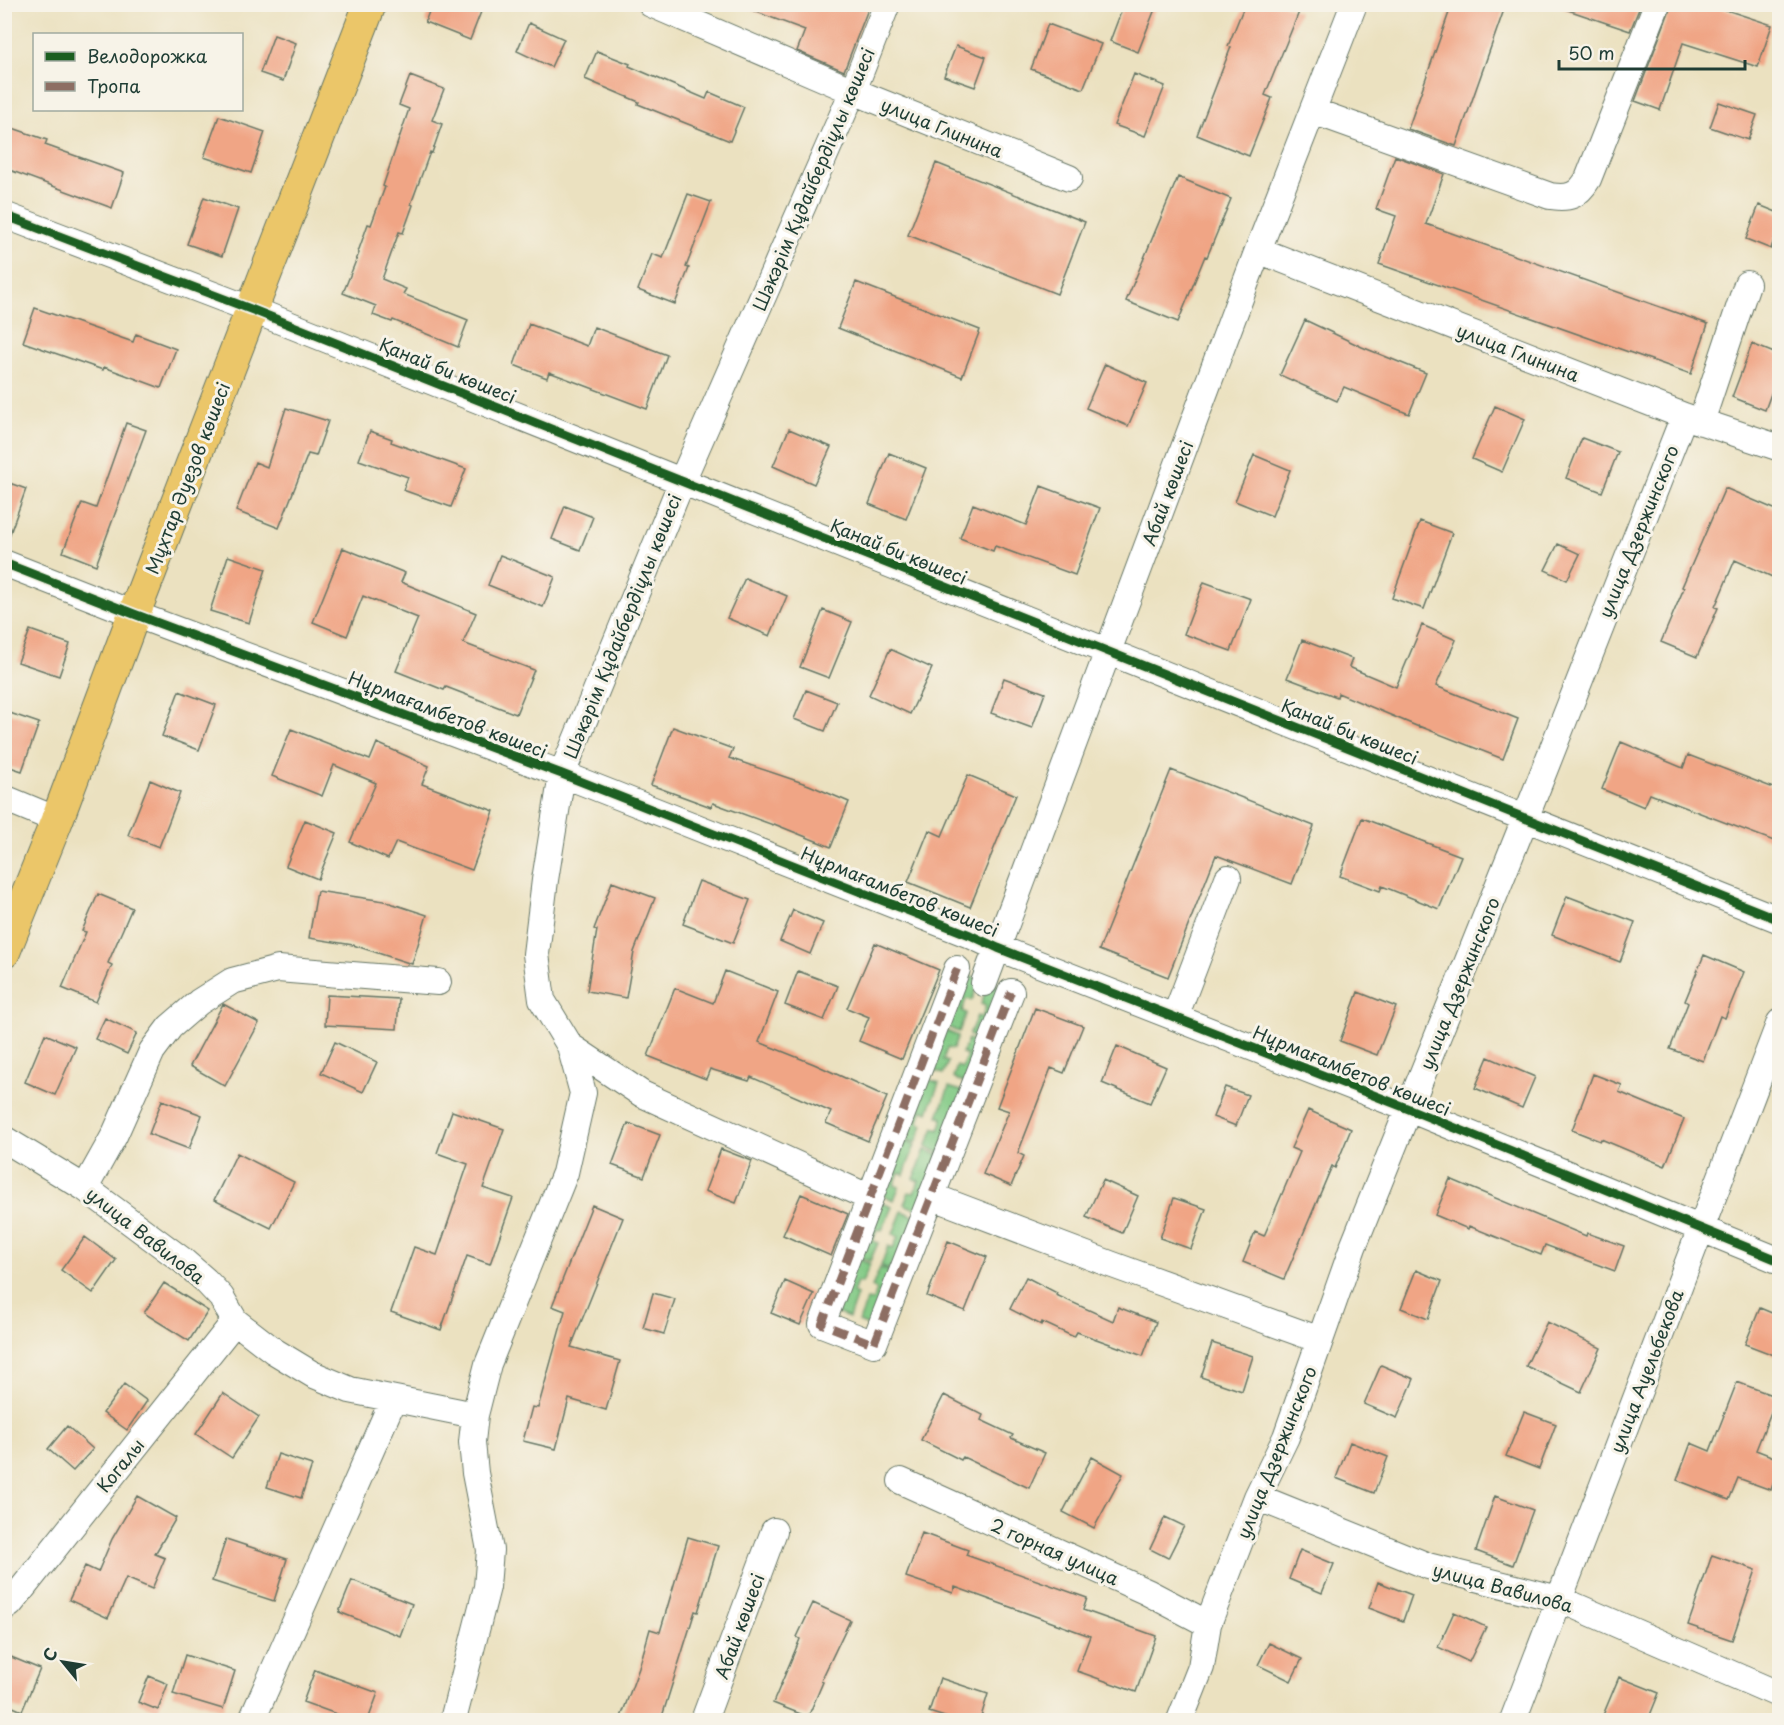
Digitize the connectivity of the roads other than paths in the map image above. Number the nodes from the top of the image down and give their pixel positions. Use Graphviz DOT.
graph roads {
  1 [pos="370,4"];
  2 [pos="651,4"];
  3 [pos="887,4"];
  4 [pos="1354,4"];
  5 [pos="1657,4"];
  6 [pos="853,91"];
  7 [pos="1313,111"];
  8 [pos="1069,178"];
  9 [pos="4,215"];
  10 [pos="1258,250"];
  11 [pos="1747,284"];
  12 [pos="253,310"];
  13 [pos="1692,419"];
  14 [pos="1779,448"];
  15 [pos="682,482"];
  16 [pos="4,563"];
  17 [pos="134,614"];
  18 [pos="1108,652"];
  19 [pos="562,774"];
  20 [pos="4,798"];
  21 [pos="1525,819"];
  22 [pos="57,820"];
  23 [pos="1228,878"];
  24 [pos="1779,921"];
  25 [pos="998,948"];
  26 [pos="4,952"];
  27 [pos="957,969"];
  28 [pos="438,982"];
  29 [pos="984,982"];
  30 [pos="1011,992"];
  31 [pos="1175,1017"];
  32 [pos="1779,1022"];
  33 [pos="570,1046"];
  34 [pos="1409,1109"];
  35 [pos="4,1139"];
  36 [pos="85,1188"];
  37 [pos="931,1196"];
  38 [pos="870,1198"];
  39 [pos="1701,1228"];
  40 [pos="1779,1261"];
  41 [pos="235,1321"];
  42 [pos="1320,1341"];
  43 [pos="393,1400"];
  44 [pos="475,1415"];
  45 [pos="901,1481"];
  46 [pos="1257,1497"];
  47 [pos="774,1531"];
  48 [pos="1559,1599"];
  49 [pos="4,1608"];
  50 [pos="1208,1624"];
  51 [pos="1779,1695"];
  52 [pos="252,1720"];
  53 [pos="453,1720"];
  54 [pos="704,1720"];
  55 [pos="1180,1720"];
  56 [pos="1513,1720"];
  1 -- 12 [label="main road, Мұхтар Әуезов көшесі"];
  2 -- 6 [label="street, улица Глинина"];
  3 -- 6 [label="street, Шәкәрім Құдайбердіұлы көшесі"];
  4 -- 7 [label="street, Абай көшесі"];
  5 -- 7 [label="street"];
  6 -- 8 [label="street, улица Глинина"];
  6 -- 15 [label="street, Шәкәрім Құдайбердіұлы көшесі"];
  7 -- 10 [label="street, Абай көшесі"];
  9 -- 12 [label="street, Қанай би көшесі"];
  10 -- 13 [label="street, улица Глинина"];
  10 -- 18 [label="street, Абай көшесі"];
  11 -- 13 [label="street, улица Дзержинского"];
  12 -- 15 [label="street, Қанай би көшесі"];
  12 -- 17 [label="main road, Мұхтар Әуезов көшесі"];
  13 -- 14 [label="street, улица Глинина"];
  13 -- 21 [label="street, улица Дзержинского"];
  15 -- 18 [label="street, Қанай би көшесі"];
  15 -- 19 [label="street, Шәкәрім Құдайбердіұлы көшесі"];
  16 -- 17 [label="street, Нұрмағамбетов көшесі"];
  17 -- 19 [label="street, Нұрмағамбетов көшесі"];
  17 -- 22 [label="main road, Мұхтар Әуезов көшесі"];
  18 -- 21 [label="street, Қанай би көшесі"];
  18 -- 25 [label="street, Абай көшесі"];
  19 -- 25 [label="street, Нұрмағамбетов көшесі"];
  19 -- 33 [label="street, Шәкәрім Құдайбердіұлы көшесі"];
  20 -- 22 [label="street"];
  21 -- 24 [label="street, Қанай би көшесі"];
  21 -- 34 [label="street, улица Дзержинского"];
  22 -- 26 [label="main road, Мұхтар Әуезов көшесі"];
  23 -- 31 [label="street"];
  25 -- 29 [label="street, Абай көшесі"];
  25 -- 31 [label="street, Нұрмағамбетов көшесі"];
  27 -- 38 [label="street"];
  28 -- 36 [label="street"];
  30 -- 37 [label="street"];
  31 -- 34 [label="street, Нұрмағамбетов көшесі"];
  32 -- 39 [label="street, улица Ауельбекова"];
  33 -- 38 [label="street"];
  33 -- 44 [label="street, Шәкәрім Құдайбердіұлы көшесі"];
  34 -- 39 [label="street, Нұрмағамбетов көшесі"];
  34 -- 42 [label="street, улица Дзержинского"];
  35 -- 36 [label="street, улица Вавилова"];
  36 -- 41 [label="street, улица Вавилова"];
  37 -- 38 [label="street"];
  37 -- 42 [label="street"];
  39 -- 40 [label="street, Нұрмағамбетов көшесі"];
  39 -- 48 [label="street, улица Ауельбекова"];
  41 -- 43 [label="street, улица Вавилова"];
  41 -- 49 [label="street, Когалы"];
  42 -- 46 [label="street, улица Дзержинского"];
  43 -- 44 [label="street, улица Вавилова"];
  43 -- 52 [label="street"];
  44 -- 53 [label="street, Шәкәрім Құдайбердіұлы көшесі"];
  45 -- 50 [label="street, 2 горная улица"];
  46 -- 48 [label="street, улица Вавилова"];
  46 -- 50 [label="street, улица Дзержинского"];
  47 -- 54 [label="street, Абай көшесі"];
  48 -- 51 [label="street, улица Вавилова"];
  48 -- 56 [label="street, улица Ауельбекова"];
  50 -- 55 [label="street, улица Дзержинского"];
}
